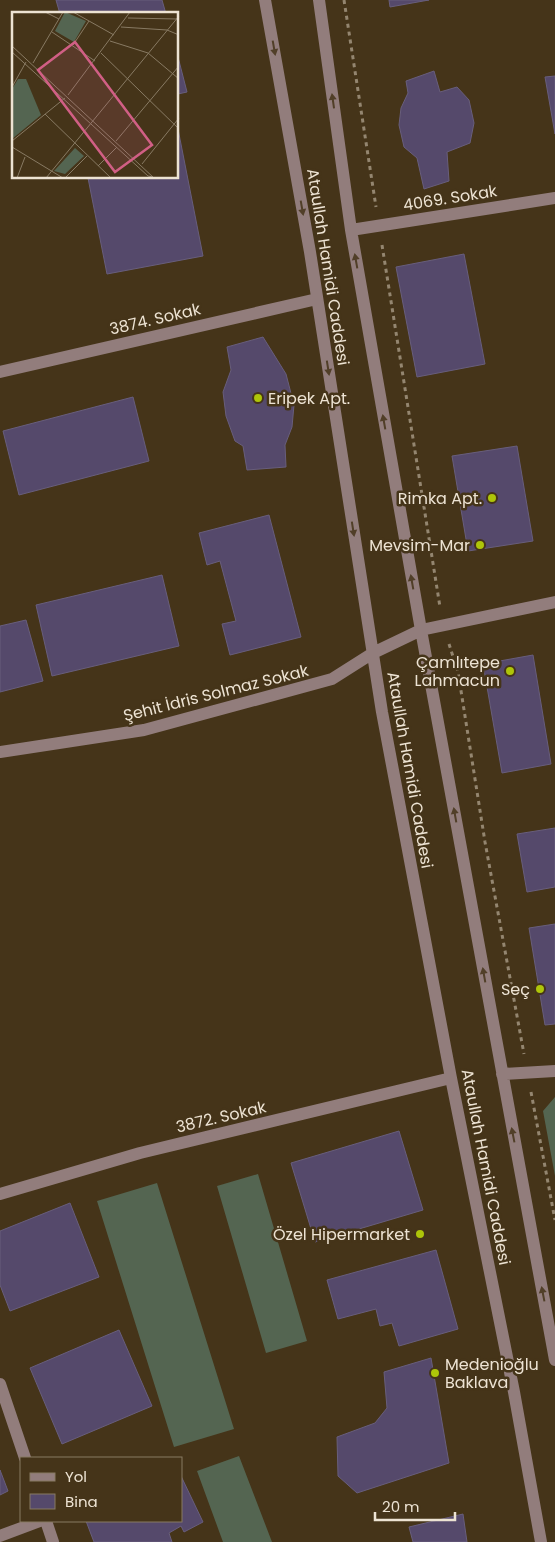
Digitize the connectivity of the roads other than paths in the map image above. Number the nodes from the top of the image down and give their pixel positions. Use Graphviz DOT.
graph roads {
  1 [pos="265,0"];
  2 [pos="319,0"];
  3 [pos="555,198"];
  4 [pos="351,230"];
  5 [pos="317,299"];
  6 [pos="0,372"];
  7 [pos="555,602"];
  8 [pos="420,630"];
  9 [pos="373,654"];
  10 [pos="0,752"];
  11 [pos="555,1072"];
  12 [pos="502,1074"];
  13 [pos="452,1078"];
  14 [pos="0,1194"];
  15 [pos="555,1360"];
  16 [pos="0,1384"];
  17 [pos="25,1457"];
  18 [pos="37,1522"];
  19 [pos="46,1522"];
  20 [pos="0,1536"];
  21 [pos="53,1542"];
  22 [pos="541,1542"];
  1 -- 5 [label="street, Ataullah Hamidi Caddesi, one-way"];
  4 -- 2 [label="street, Ataullah Hamidi Caddesi, one-way"];
  3 -- 4 [label="street, 4069. Sokak"];
  8 -- 4 [label="street, Ataullah Hamidi Caddesi, one-way"];
  5 -- 6 [label="street, 3874. Sokak"];
  5 -- 9 [label="street, Ataullah Hamidi Caddesi, one-way"];
  7 -- 8 [label="street, Şehit İdris Solmaz Sokak"];
  8 -- 9 [label="street, Şehit İdris Solmaz Sokak"];
  12 -- 8 [label="street, Ataullah Hamidi Caddesi, one-way"];
  9 -- 10 [label="street, Şehit İdris Solmaz Sokak"];
  9 -- 13 [label="street, Ataullah Hamidi Caddesi"];
  11 -- 12 [label="street"];
  15 -- 12 [label="street, Ataullah Hamidi Caddesi, one-way"];
  13 -- 14 [label="street, 3872. Sokak"];
  13 -- 22 [label="street, Ataullah Hamidi Caddesi"];
  16 -- 17 [label="street"];
  18 -- 20 [label="street"];
  19 -- 21 [label="street"];
}
